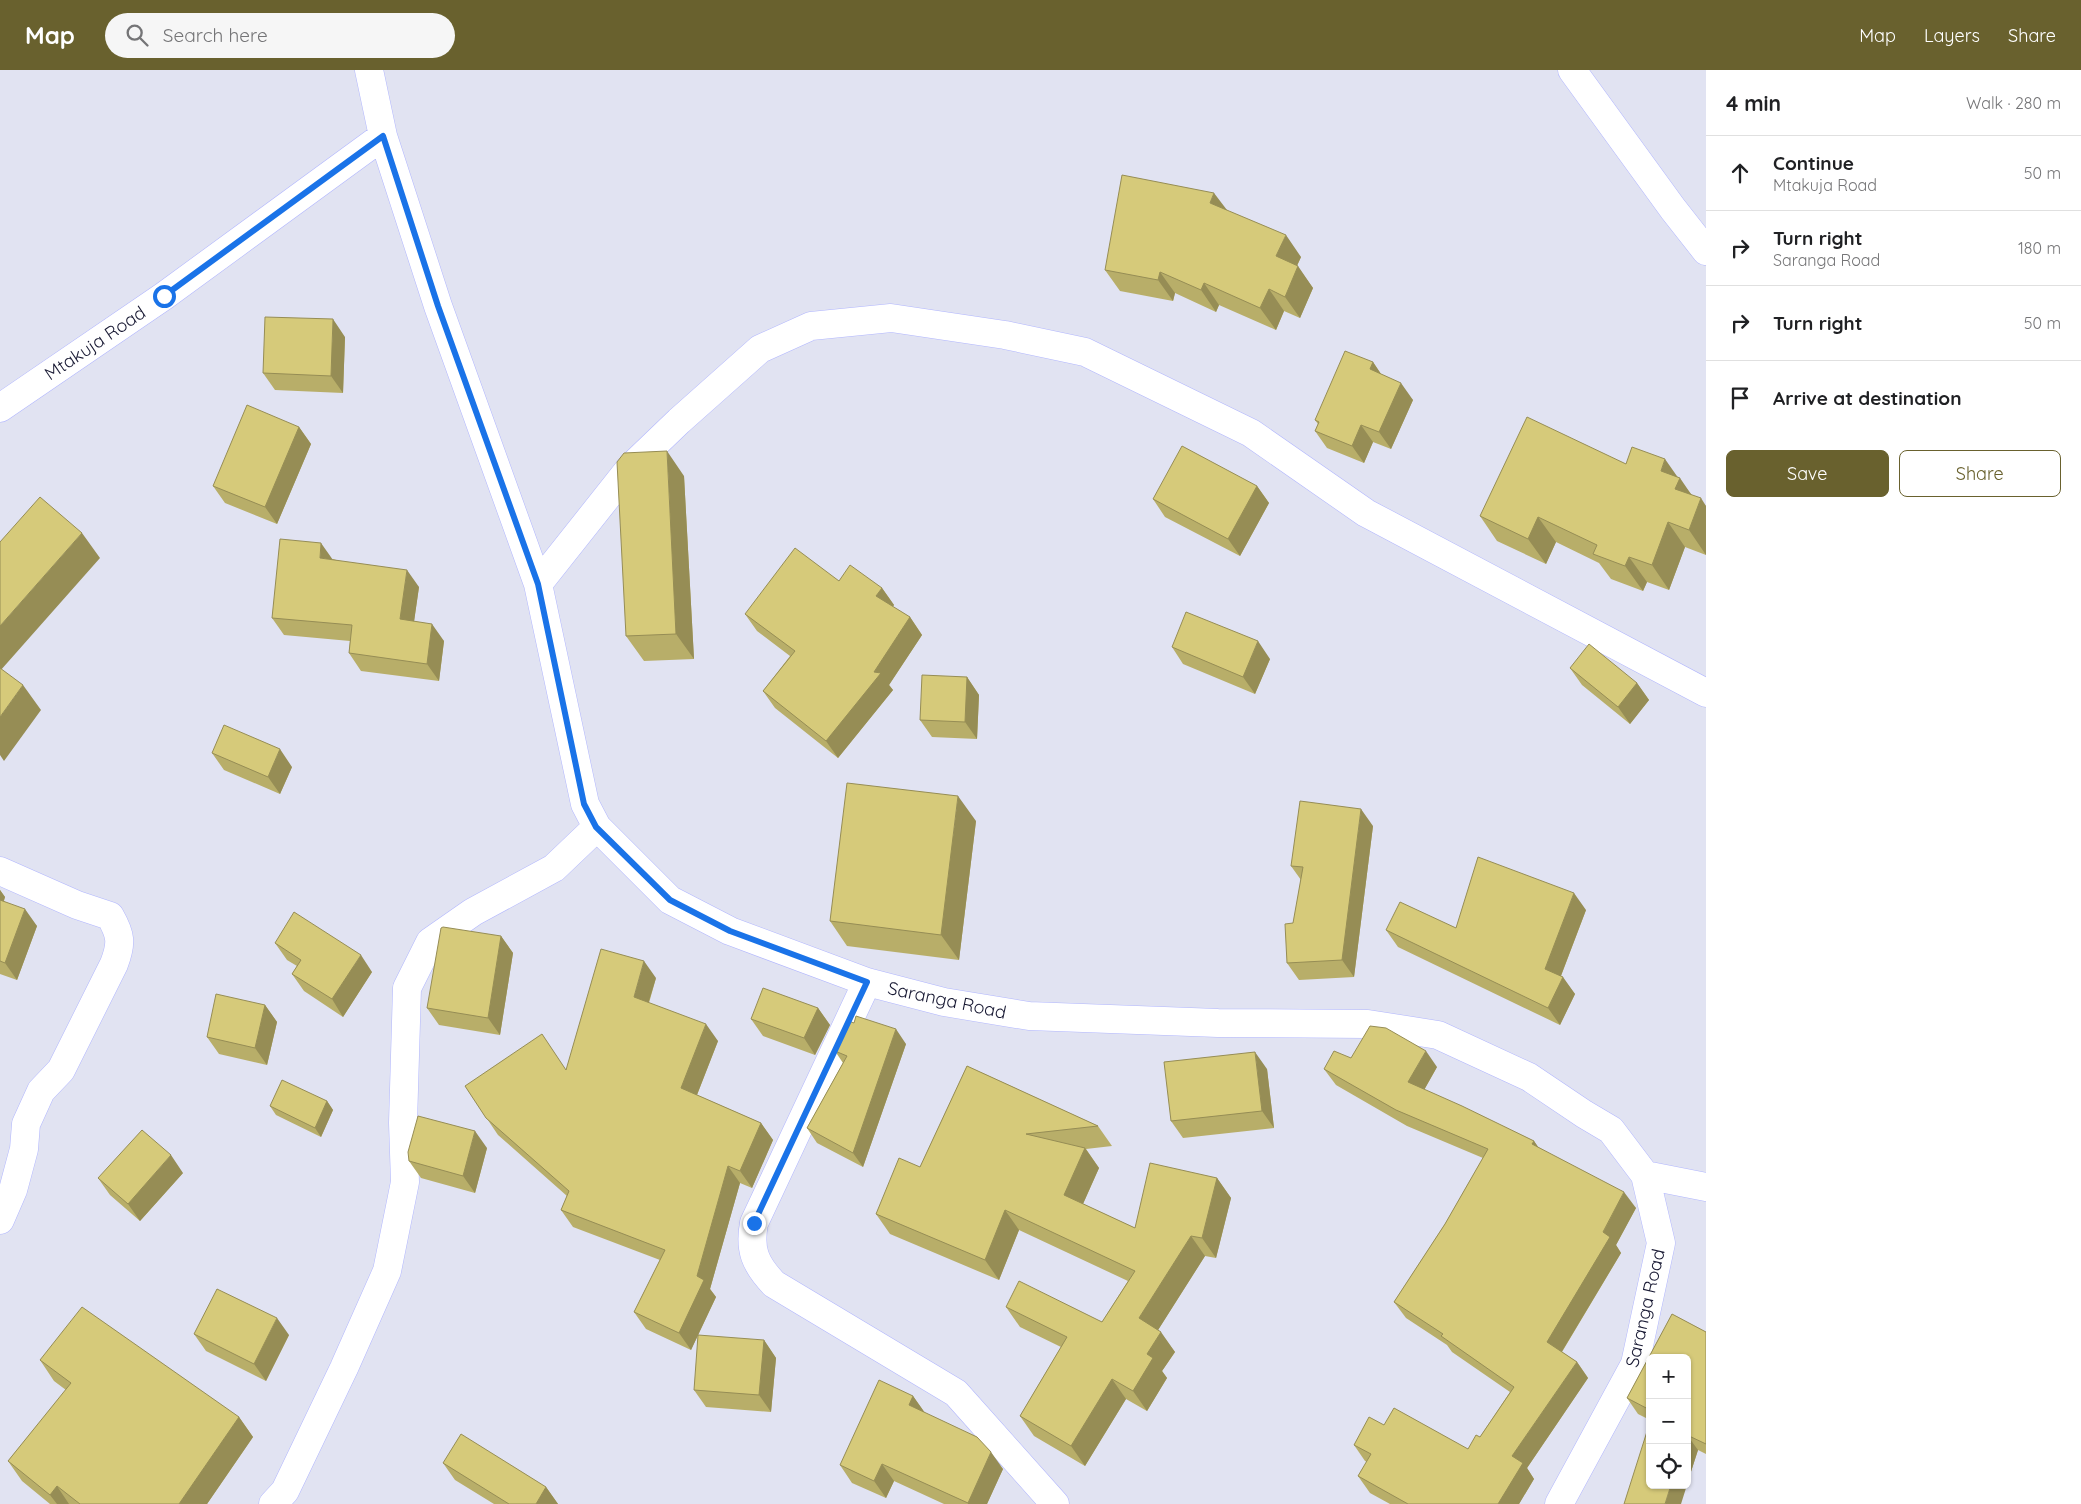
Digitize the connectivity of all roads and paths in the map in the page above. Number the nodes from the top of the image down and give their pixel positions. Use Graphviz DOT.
graph roads {
  1 [pos="369,70"];
  2 [pos="1572,70"];
  3 [pos="383,136"];
  4 [pos="1706,251"];
  5 [pos="0,408"];
  6 [pos="538,584"];
  7 [pos="1706,693"];
  8 [pos="596,827"];
  9 [pos="0,871"];
  10 [pos="867,982"];
  11 [pos="1645,1175"];
  12 [pos="1706,1186"];
  13 [pos="0,1220"];
  14 [pos="273,1504"];
  15 [pos="1055,1504"];
  16 [pos="1558,1504"];
  1 -- 3 [label="street, Saranga Road"];
  2 -- 4 [label="street"];
  3 -- 5 [label="street, Mtakuja Road"];
  3 -- 6 [label="street, Saranga Road"];
  6 -- 7 [label="street"];
  6 -- 8 [label="street, Saranga Road"];
  8 -- 10 [label="street, Saranga Road"];
  8 -- 14 [label="street"];
  9 -- 13 [label="street"];
  10 -- 11 [label="street, Saranga Road"];
  10 -- 15 [label="street"];
  11 -- 12 [label="street"];
  11 -- 16 [label="street, Saranga Road"];
}
